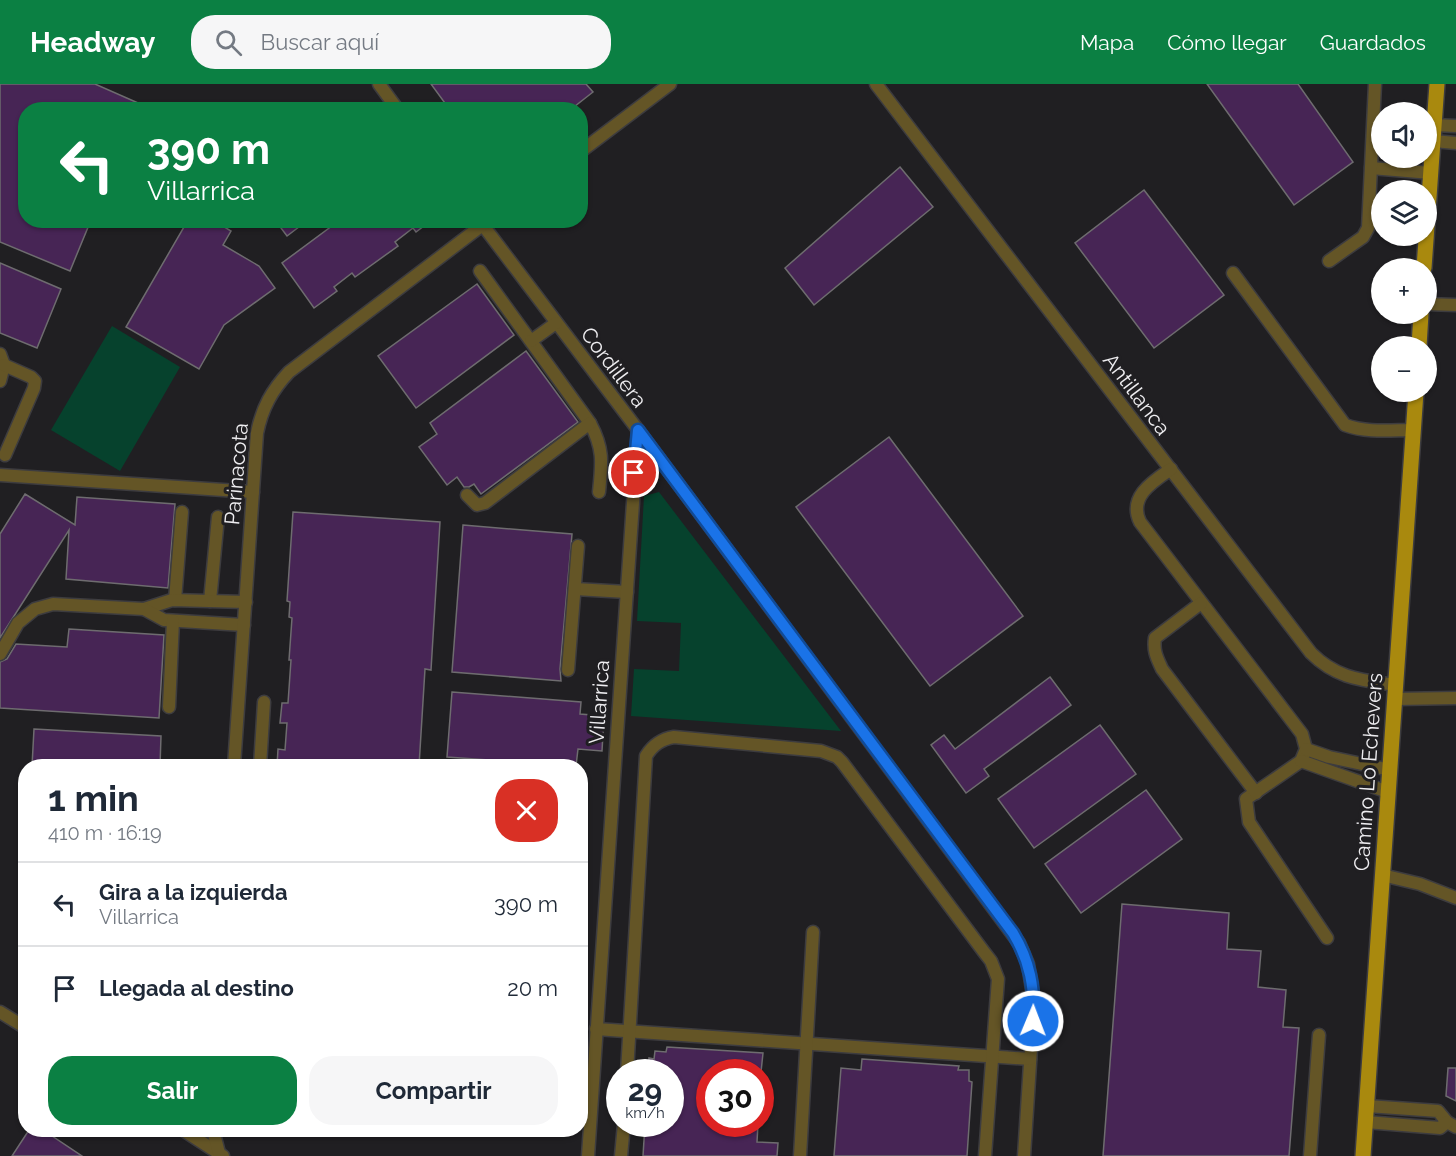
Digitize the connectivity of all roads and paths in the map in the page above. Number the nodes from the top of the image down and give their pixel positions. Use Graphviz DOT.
graph roads {
  1 [pos="379,84"];
  2 [pos="670,84"];
  3 [pos="876,84"];
  4 [pos="1375,84"];
  5 [pos="1437,84"];
  6 [pos="392,102"];
  7 [pos="1374,102"];
  8 [pos="1436,102"];
  9 [pos="1437,125"];
  10 [pos="1456,126"];
  11 [pos="1437,141"];
  12 [pos="1456,143"];
  13 [pos="588,146"];
  14 [pos="1371,168"];
  15 [pos="1431,168"];
  16 [pos="1431,173"];
  17 [pos="476,228"];
  18 [pos="488,228"];
  19 [pos="1425,258"];
  20 [pos="1329,261"];
  21 [pos="480,271"];
  22 [pos="1233,273"];
  23 [pos="1437,304"];
  24 [pos="1456,305"];
  25 [pos="556,323"];
  26 [pos="531,341"];
  27 [pos="2,360"];
  28 [pos="0,381"];
  29 [pos="1415,402"];
  30 [pos="590,423"];
  31 [pos="638,430"];
  32 [pos="1413,430"];
  33 [pos="5,455"];
  34 [pos="1171,470"];
  35 [pos="0,475"];
  36 [pos="253,492"];
  37 [pos="599,492"];
  38 [pos="467,495"];
  39 [pos="182,512"];
  40 [pos="218,517"];
  41 [pos="578,546"];
  42 [pos="575,589"];
  43 [pos="627,592"];
  44 [pos="175,600"];
  45 [pos="210,601"];
  46 [pos="246,602"];
  47 [pos="1201,603"];
  48 [pos="144,609"];
  49 [pos="173,621"];
  50 [pos="244,625"];
  51 [pos="0,654"];
  52 [pos="568,670"];
  53 [pos="1395,692"];
  54 [pos="1456,698"];
  55 [pos="264,702"];
  56 [pos="169,706"];
  57 [pos="1304,755"];
  58 [pos="234,759"];
  59 [pos="260,759"];
  60 [pos="1390,770"];
  61 [pos="1388,792"];
  62 [pos="1256,793"];
  63 [pos="1382,875"];
  64 [pos="1456,898"];
  65 [pos="813,932"];
  66 [pos="1327,938"];
  67 [pos="0,1012"];
  68 [pos="18,1023"];
  69 [pos="597,1029"];
  70 [pos="630,1031"];
  71 [pos="1319,1035"];
  72 [pos="807,1043"];
  73 [pos="993,1056"];
  74 [pos="628,1059"];
  75 [pos="1030,1059"];
  76 [pos="1367,1106"];
  77 [pos="1366,1122"];
  78 [pos="1451,1125"];
  79 [pos="194,1137"];
  80 [pos="215,1137"];
  81 [pos="623,1137"];
  82 [pos="221,1155"];
  83 [pos="588,1156"];
  84 [pos="621,1156"];
  85 [pos="800,1156"];
  86 [pos="985,1156"];
  87 [pos="1024,1156"];
  88 [pos="1310,1156"];
  89 [pos="1363,1156"];
  1 -- 6 [label="street"];
  2 -- 13 [label="street"];
  3 -- 34 [label="street, Antillanca"];
  4 -- 7 [label="street"];
  5 -- 8 [label="main road"];
  9 -- 10 [label="street"];
  11 -- 12 [label="street"];
  14 -- 16 [label="street"];
  14 -- 20 [label="street"];
  15 -- 16 [label="main road"];
  16 -- 19 [label="main road"];
  17 -- 36 [label="street, Parinacota"];
  18 -- 25 [label="street, Cordillera"];
  21 -- 26 [label="street"];
  22 -- 32 [label="street"];
  23 -- 24 [label="street"];
  25 -- 26 [label="street"];
  25 -- 31 [label="street, Cordillera"];
  26 -- 30 [label="street"];
  27 -- 28 [label="street"];
  27 -- 33 [label="street"];
  29 -- 32 [label="main road, Camino Lo Echevers"];
  30 -- 37 [label="street"];
  30 -- 38 [label="street"];
  31 -- 43 [label="street, Villarrica"];
  31 -- 75 [label="street, Cordillera"];
  32 -- 53 [label="main road, Camino Lo Echevers"];
  34 -- 47 [label="street"];
  34 -- 53 [label="street, Antillanca"];
  35 -- 36 [label="street"];
  36 -- 46 [label="street, Parinacota"];
  39 -- 44 [label="street"];
  40 -- 45 [label="street"];
  41 -- 42 [label="street"];
  42 -- 43 [label="street"];
  42 -- 52 [label="street"];
  43 -- 69 [label="street, Villarrica"];
  44 -- 45 [label="street"];
  44 -- 48 [label="street"];
  45 -- 46 [label="street"];
  46 -- 50 [label="street, Parinacota"];
  47 -- 57 [label="street"];
  47 -- 62 [label="street"];
  48 -- 49 [label="street"];
  48 -- 51 [label="street"];
  49 -- 50 [label="street"];
  49 -- 56 [label="street"];
  50 -- 58 [label="street, Parinacota"];
  53 -- 54 [label="street, Antillanca"];
  53 -- 60 [label="main road, Camino Lo Echevers"];
  55 -- 59 [label="street"];
  57 -- 60 [label="street"];
  57 -- 61 [label="street"];
  57 -- 62 [label="street"];
  60 -- 61 [label="main road, Camino Lo Echevers"];
  61 -- 63 [label="main road, Camino Lo Echevers"];
  62 -- 66 [label="street"];
  63 -- 64 [label="street"];
  63 -- 76 [label="main road, Camino Lo Echevers"];
  65 -- 72 [label="street"];
  67 -- 68 [label="street"];
  69 -- 70 [label="street"];
  69 -- 83 [label="street, Villarrica"];
  70 -- 72 [label="street"];
  70 -- 73 [label="street"];
  70 -- 74 [label="street"];
  71 -- 88 [label="street"];
  72 -- 73 [label="street"];
  72 -- 85 [label="street"];
  73 -- 75 [label="street"];
  73 -- 86 [label="street"];
  75 -- 87 [label="street, Cordillera"];
  76 -- 77 [label="main road, Camino Lo Echevers"];
  76 -- 78 [label="street"];
  77 -- 78 [label="street"];
  77 -- 89 [label="main road, Camino Lo Echevers"];
  79 -- 82 [label="street"];
  80 -- 82 [label="street"];
  81 -- 84 [label="street"];
}
